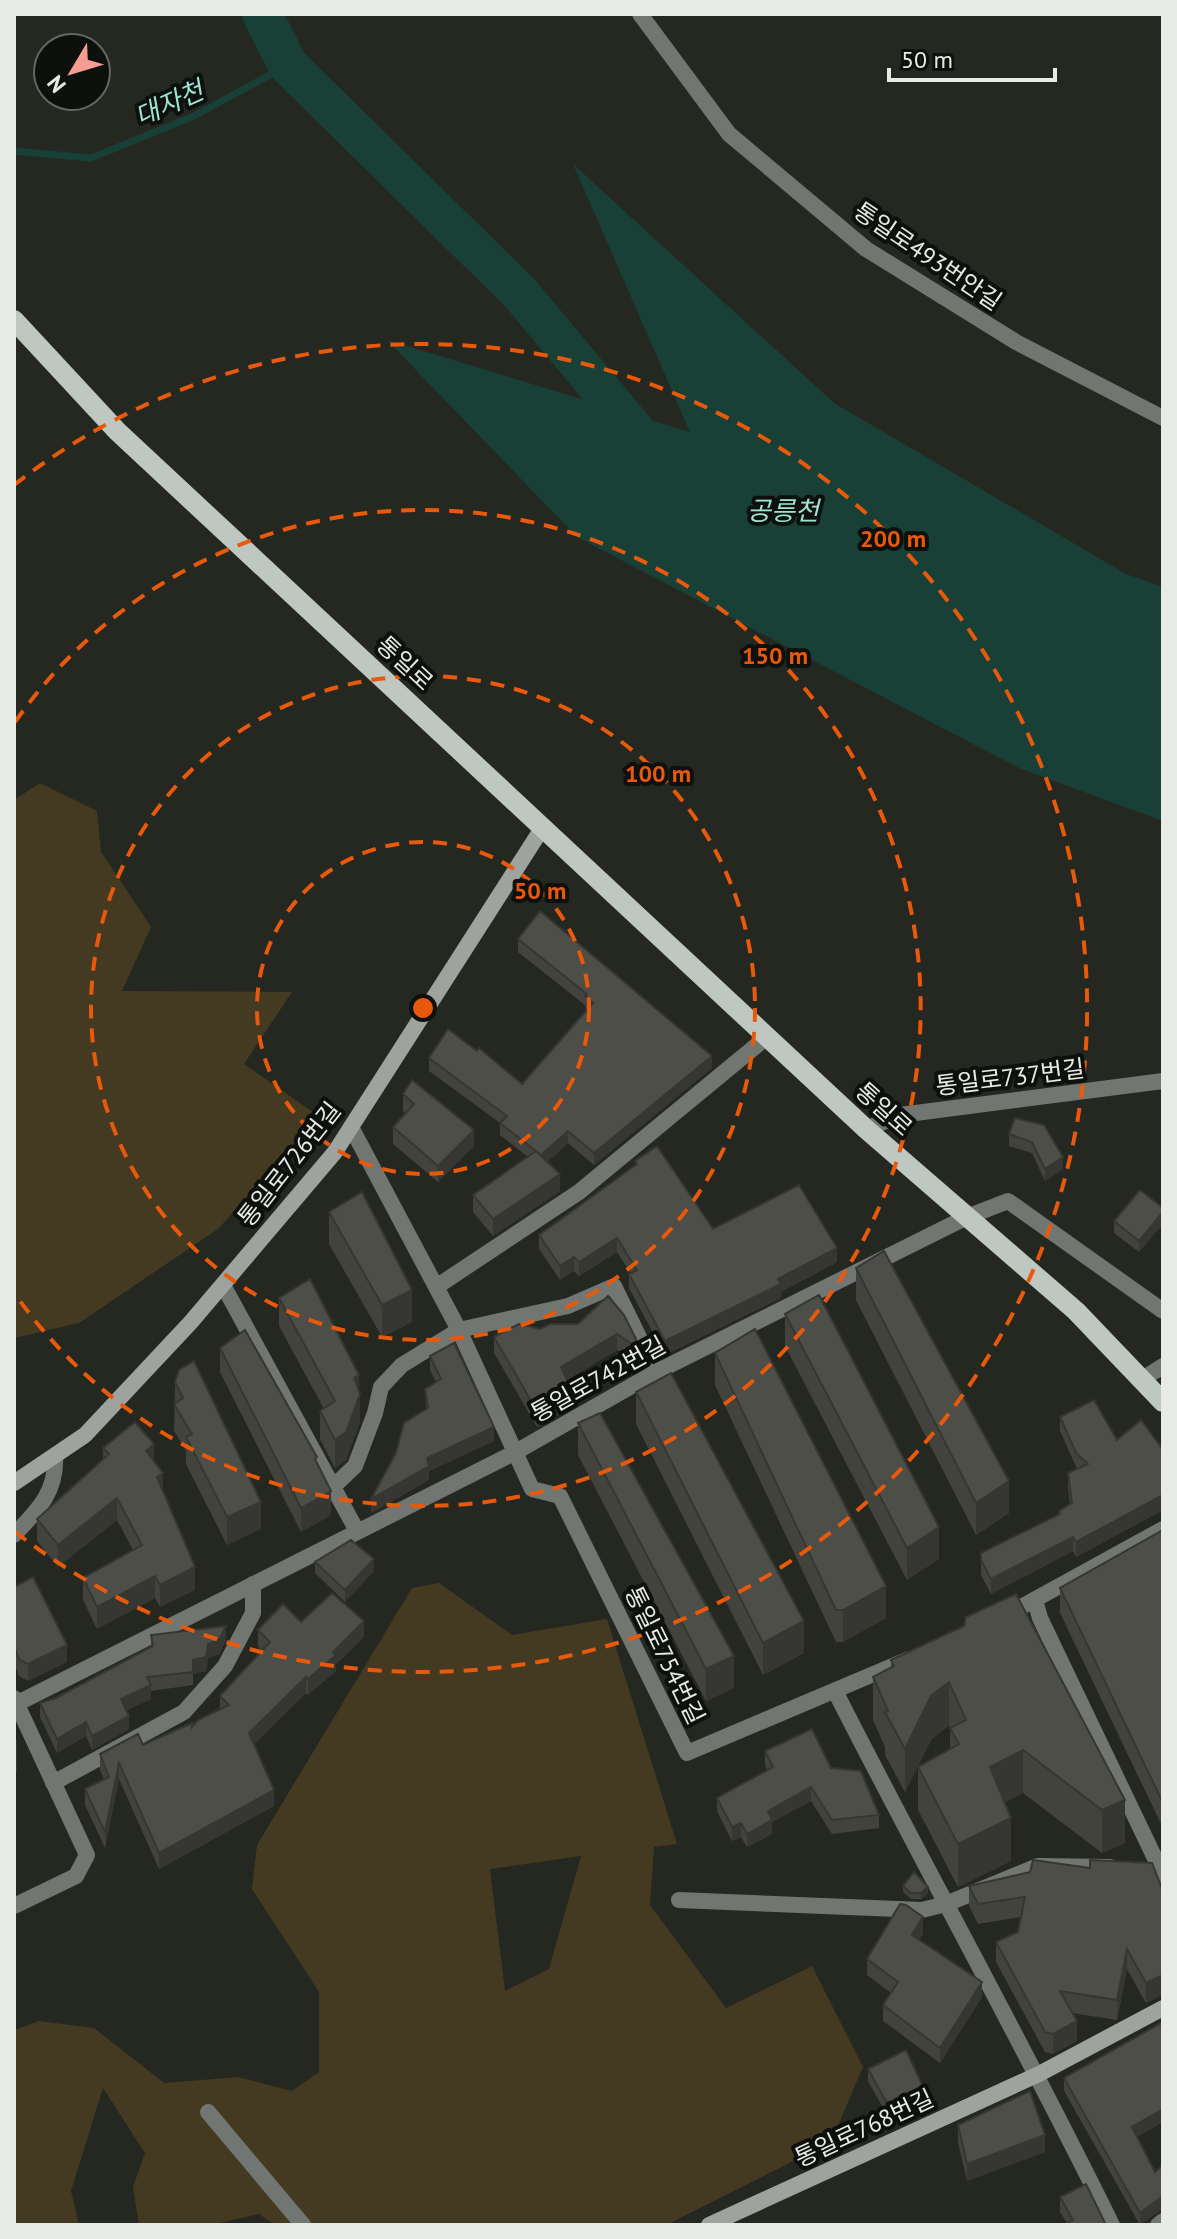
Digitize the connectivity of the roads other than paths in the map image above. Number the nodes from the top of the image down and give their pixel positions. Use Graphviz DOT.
graph roads {
  1 [pos="640,14"];
  2 [pos="14,320"];
  3 [pos="1163,418"];
  4 [pos="543,827"];
  5 [pos="768,1036"];
  6 [pos="1163,1081"];
  7 [pos="351,1127"];
  8 [pos="866,1129"];
  9 [pos="967,1217"];
  10 [pos="223,1285"];
  11 [pos="436,1287"];
  12 [pos="1163,1311"];
  13 [pos="459,1330"];
  14 [pos="1163,1366"];
  15 [pos="656,1372"];
  16 [pos="1141,1380"];
  17 [pos="1163,1402"];
  18 [pos="514,1453"];
  19 [pos="55,1456"];
  20 [pos="14,1483"];
  21 [pos="333,1487"];
  22 [pos="1163,1529"];
  23 [pos="357,1531"];
  24 [pos="14,1535"];
  25 [pos="253,1584"];
  26 [pos="1035,1600"];
  27 [pos="991,1623"];
  28 [pos="930,1650"];
  29 [pos="835,1691"];
  30 [pos="15,1702"];
  31 [pos="53,1783"];
  32 [pos="1149,1870"];
  33 [pos="679,1900"];
  34 [pos="946,1904"];
  35 [pos="14,1906"];
  36 [pos="1163,2008"];
  37 [pos="1039,2074"];
  38 [pos="208,2112"];
  39 [pos="1163,2221"];
  40 [pos="303,2225"];
  41 [pos="709,2225"];
  42 [pos="1112,2225"];
  43 [pos="1158,2225"];
  1 -- 3 [label="street, 통일로493번안길"];
  2 -- 4 [label="main road, 통일로"];
  4 -- 5 [label="main road, 통일로"];
  4 -- 7 [label="street, 통일로726번길"];
  5 -- 8 [label="main road, 통일로"];
  5 -- 11 [label="street"];
  6 -- 8 [label="street, 통일로737번길"];
  7 -- 10 [label="street, 통일로726번길"];
  7 -- 11 [label="street"];
  8 -- 9 [label="main road, 통일로"];
  9 -- 12 [label="street"];
  9 -- 15 [label="street, 통일로742번길"];
  9 -- 16 [label="main road, 통일로"];
  10 -- 19 [label="street, 통일로726번길"];
  10 -- 21 [label="street"];
  11 -- 13 [label="street"];
  13 -- 15 [label="street"];
  13 -- 18 [label="street"];
  13 -- 21 [label="street"];
  14 -- 16 [label="street"];
  15 -- 18 [label="street, 통일로742번길"];
  16 -- 17 [label="main road, 통일로"];
  18 -- 23 [label="street, 통일로742번길"];
  18 -- 29 [label="street, 통일로754번길"];
  19 -- 20 [label="street, 통일로726번길"];
  19 -- 24 [label="street"];
  21 -- 23 [label="street"];
  22 -- 26 [label="street"];
  23 -- 25 [label="street, 통일로742번길"];
  25 -- 30 [label="street, 통일로742번길"];
  25 -- 31 [label="street"];
  26 -- 27 [label="street"];
  26 -- 32 [label="street"];
  28 -- 29 [label="street, 통일로754번길"];
  29 -- 34 [label="street"];
  30 -- 31 [label="street, 통일로742번길"];
  31 -- 35 [label="street, 통일로742번길"];
  32 -- 34 [label="street"];
  33 -- 34 [label="street"];
  34 -- 37 [label="street"];
  36 -- 37 [label="street, 통일로768번길"];
  37 -- 41 [label="street, 통일로768번길"];
  37 -- 42 [label="street"];
  38 -- 40 [label="street"];
  39 -- 43 [label="street"];
}
